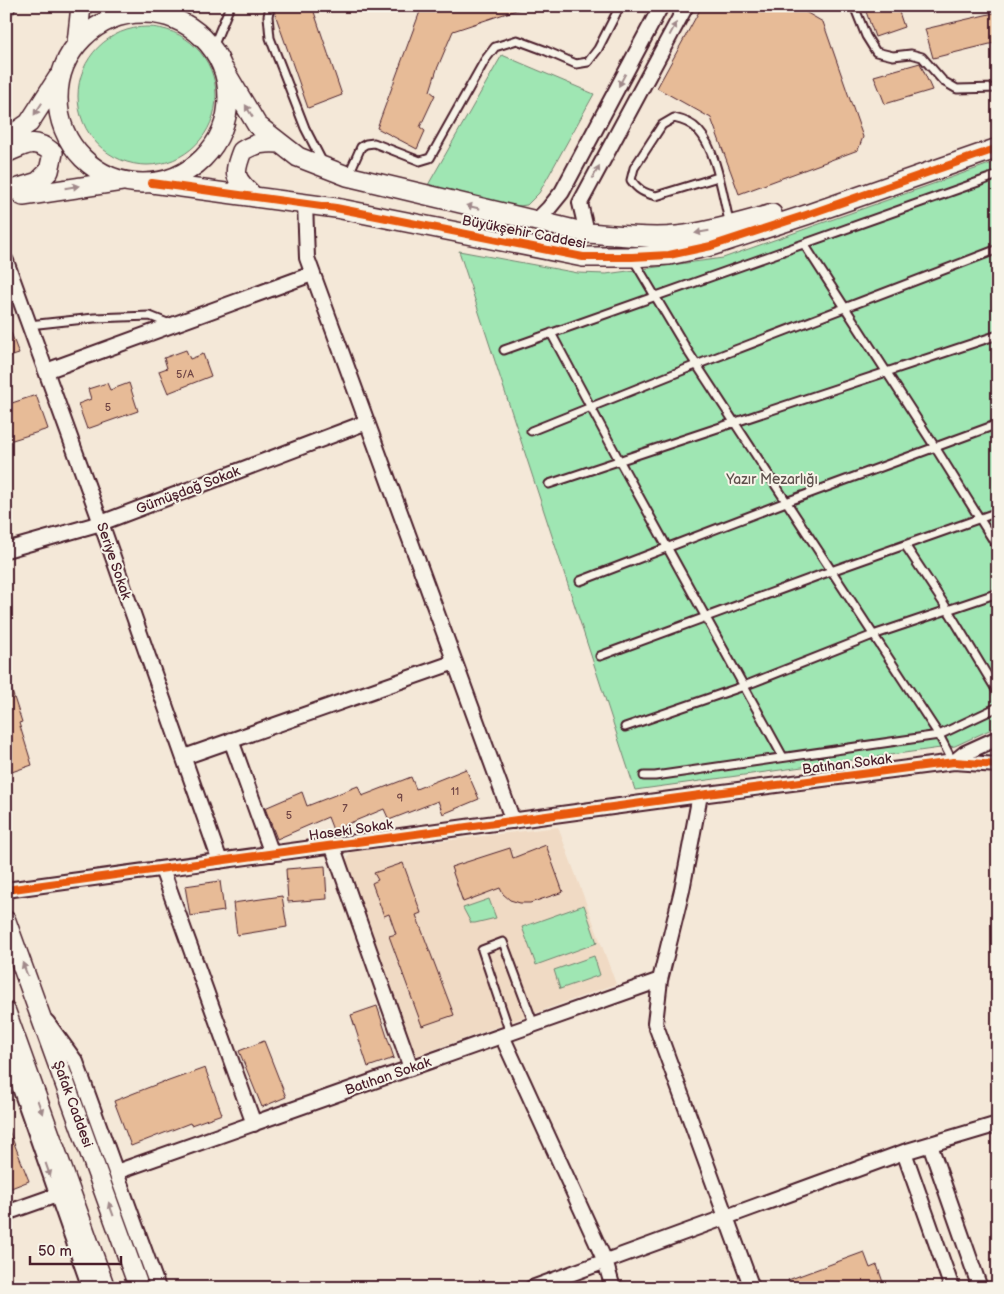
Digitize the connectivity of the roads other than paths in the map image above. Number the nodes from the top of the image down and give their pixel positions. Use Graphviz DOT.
graph roads {
  1 [pos="80,6"];
  2 [pos="230,6"];
  3 [pos="270,6"];
  4 [pos="620,6"];
  5 [pos="661,6"];
  6 [pos="686,6"];
  7 [pos="854,6"];
  8 [pos="174,14"];
  9 [pos="77,43"];
  10 [pos="212,47"];
  11 [pos="63,70"];
  12 [pos="224,70"];
  13 [pos="998,88"];
  14 [pos="998,136"];
  15 [pos="6,139"];
  16 [pos="280,143"];
  17 [pos="998,148"];
  18 [pos="6,154"];
  19 [pos="325,168"];
  20 [pos="348,176"];
  21 [pos="998,176"];
  22 [pos="718,177"];
  23 [pos="123,181"];
  24 [pos="152,183"];
  25 [pos="6,192"];
  26 [pos="562,192"];
  27 [pos="254,197"];
  28 [pos="6,199"];
  29 [pos="305,203"];
  30 [pos="580,203"];
  31 [pos="536,222"];
  32 [pos="730,226"];
  33 [pos="587,233"];
  34 [pos="804,244"];
  35 [pos="998,250"];
  36 [pos="632,257"];
  37 [pos="6,261"];
  38 [pos="312,274"];
  39 [pos="655,296"];
  40 [pos="844,308"];
  41 [pos="30,325"];
  42 [pos="173,325"];
  43 [pos="551,333"];
  44 [pos="998,335"];
  45 [pos="504,350"];
  46 [pos="696,365"];
  47 [pos="46,371"];
  48 [pos="885,372"];
  49 [pos="590,407"];
  50 [pos="367,422"];
  51 [pos="734,422"];
  52 [pos="998,424"];
  53 [pos="531,431"];
  54 [pos="935,447"];
  55 [pos="620,460"];
  56 [pos="549,484"];
  57 [pos="786,502"];
  58 [pos="998,512"];
  59 [pos="979,518"];
  60 [pos="101,523"];
  61 [pos="905,545"];
  62 [pos="669,547"];
  63 [pos="998,548"];
  64 [pos="6,550"];
  65 [pos="832,571"];
  66 [pos="580,581"];
  67 [pos="998,594"];
  68 [pos="948,610"];
  69 [pos="706,617"];
  70 [pos="873,634"];
  71 [pos="600,656"];
  72 [pos="455,662"];
  73 [pos="744,686"];
  74 [pos="998,693"];
  75 [pos="998,707"];
  76 [pos="625,728"];
  77 [pos="939,735"];
  78 [pos="998,738"];
  79 [pos="231,740"];
  80 [pos="184,757"];
  81 [pos="783,757"];
  82 [pos="954,762"];
  83 [pos="998,765"];
  84 [pos="644,776"];
  85 [pos="700,795"];
  86 [pos="514,821"];
  87 [pos="332,846"];
  88 [pos="272,854"];
  89 [pos="220,861"];
  90 [pos="162,869"];
  91 [pos="6,890"];
  92 [pos="6,921"];
  93 [pos="660,980"];
  94 [pos="42,1015"];
  95 [pos="8,1017"];
  96 [pos="534,1025"];
  97 [pos="506,1035"];
  98 [pos="411,1068"];
  99 [pos="254,1124"];
  100 [pos="998,1124"];
  101 [pos="930,1144"];
  102 [pos="904,1152"];
  103 [pos="116,1172"];
  104 [pos="57,1195"];
  105 [pos="6,1213"];
  106 [pos="726,1217"];
  107 [pos="605,1261"];
  108 [pos="90,1288"];
  109 [pos="105,1288"];
  110 [pos="139,1288"];
  111 [pos="158,1288"];
  112 [pos="532,1288"];
  113 [pos="614,1288"];
  114 [pos="752,1288"];
  115 [pos="952,1288"];
  116 [pos="980,1288"];
  1 -- 9 [label="street"];
  2 -- 10 [label="lane"];
  3 -- 19 [label="lane"];
  4 -- 20 [label="lane"];
  5 -- 26 [label="street, one-way"];
  30 -- 6 [label="street, one-way"];
  7 -- 13 [label="lane"];
  8 -- 9 [label="street"];
  8 -- 10 [label="street"];
  9 -- 11 [label="street"];
  10 -- 12 [label="street"];
  11 -- 15 [label="street, one-way"];
  11 -- 23 [label="street"];
  16 -- 12 [label="street, Büyükşehir Caddesi, one-way"];
  12 -- 24 [label="street"];
  14 -- 32 [label="street, Büyükşehir Caddesi"];
  16 -- 19 [label="street, Büyükşehir Caddesi"];
  16 -- 27 [label="street"];
  17 -- 36 [label="street, Büyükşehir Caddesi"];
  18 -- 25 [label="street"];
  19 -- 20 [label="street, Büyükşehir Caddesi"];
  31 -- 20 [label="street, Büyükşehir Caddesi, one-way"];
  21 -- 34 [label="lane"];
  22 -- 22 [label="lane"];
  22 -- 32 [label="lane"];
  23 -- 24 [label="street"];
  28 -- 23 [label="street, one-way"];
  24 -- 27 [label="street, Büyükşehir Caddesi"];
  26 -- 30 [label="street"];
  26 -- 31 [label="street"];
  27 -- 29 [label="street, Büyükşehir Caddesi"];
  29 -- 36 [label="street, Büyükşehir Caddesi"];
  29 -- 38 [label="street"];
  30 -- 33 [label="street"];
  31 -- 33 [label="street, Büyükşehir Caddesi"];
  32 -- 33 [label="street, Büyükşehir Caddesi, one-way"];
  34 -- 39 [label="lane"];
  34 -- 40 [label="lane"];
  35 -- 40 [label="lane"];
  36 -- 39 [label="lane"];
  37 -- 41 [label="street, Seriye Sokak"];
  38 -- 42 [label="street"];
  38 -- 50 [label="street"];
  39 -- 43 [label="lane"];
  39 -- 46 [label="lane"];
  40 -- 46 [label="lane"];
  40 -- 48 [label="lane"];
  41 -- 42 [label="lane"];
  41 -- 47 [label="street, Seriye Sokak"];
  42 -- 47 [label="street"];
  43 -- 45 [label="lane"];
  43 -- 49 [label="lane"];
  44 -- 48 [label="lane"];
  46 -- 49 [label="lane"];
  46 -- 51 [label="lane"];
  47 -- 60 [label="street, Seriye Sokak"];
  48 -- 51 [label="lane"];
  48 -- 54 [label="lane"];
  49 -- 53 [label="lane"];
  49 -- 55 [label="lane"];
  50 -- 60 [label="street, Gümüşdağ Sokak"];
  50 -- 72 [label="street"];
  51 -- 55 [label="lane"];
  51 -- 57 [label="lane"];
  52 -- 54 [label="lane"];
  54 -- 57 [label="lane"];
  54 -- 59 [label="lane"];
  55 -- 56 [label="lane"];
  55 -- 62 [label="lane"];
  57 -- 62 [label="lane"];
  57 -- 65 [label="lane"];
  58 -- 59 [label="lane"];
  59 -- 61 [label="lane"];
  59 -- 63 [label="lane"];
  60 -- 64 [label="street, Gümüşdağ Sokak"];
  60 -- 80 [label="street, Seriye Sokak"];
  61 -- 65 [label="lane"];
  61 -- 68 [label="lane"];
  62 -- 66 [label="lane"];
  62 -- 69 [label="lane"];
  65 -- 69 [label="lane"];
  65 -- 70 [label="lane"];
  67 -- 68 [label="lane"];
  68 -- 70 [label="lane"];
  68 -- 74 [label="lane"];
  69 -- 71 [label="lane"];
  69 -- 73 [label="lane"];
  70 -- 73 [label="lane"];
  70 -- 77 [label="lane"];
  72 -- 79 [label="street"];
  72 -- 86 [label="street"];
  73 -- 76 [label="lane"];
  73 -- 81 [label="lane"];
  75 -- 77 [label="lane"];
  77 -- 81 [label="lane"];
  77 -- 82 [label="lane"];
  78 -- 82 [label="street"];
  79 -- 80 [label="street"];
  79 -- 88 [label="street"];
  80 -- 89 [label="street, Seriye Sokak"];
  81 -- 84 [label="lane"];
  82 -- 83 [label="street, Batıhan Sokak"];
  82 -- 85 [label="street, Batıhan Sokak"];
  85 -- 86 [label="street, Haseki Sokak"];
  85 -- 93 [label="street"];
  86 -- 87 [label="street, Haseki Sokak"];
  87 -- 88 [label="street, Haseki Sokak"];
  87 -- 98 [label="street"];
  88 -- 89 [label="street, Haseki Sokak"];
  89 -- 90 [label="street, Haseki Sokak"];
  90 -- 91 [label="street, Haseki Sokak"];
  90 -- 99 [label="street"];
  94 -- 92 [label="street, Şafak Caddesi, one-way"];
  93 -- 96 [label="street, Batıhan Sokak"];
  93 -- 106 [label="street"];
  94 -- 103 [label="street"];
  110 -- 94 [label="street, Şafak Caddesi, one-way"];
  95 -- 104 [label="street, one-way"];
  95 -- 109 [label="street, one-way"];
  96 -- 97 [label="street, Batıhan Sokak"];
  96 -- 97 [label="lane"];
  97 -- 98 [label="street, Batıhan Sokak"];
  97 -- 107 [label="street"];
  98 -- 99 [label="street, Batıhan Sokak"];
  99 -- 103 [label="street, Batıhan Sokak"];
  100 -- 101 [label="street"];
  101 -- 102 [label="street"];
  101 -- 116 [label="street"];
  102 -- 106 [label="street"];
  102 -- 115 [label="street"];
  103 -- 111 [label="street"];
  104 -- 105 [label="street"];
  104 -- 108 [label="street"];
  106 -- 107 [label="street"];
  106 -- 114 [label="street"];
  107 -- 112 [label="street"];
  107 -- 113 [label="street"];
}
